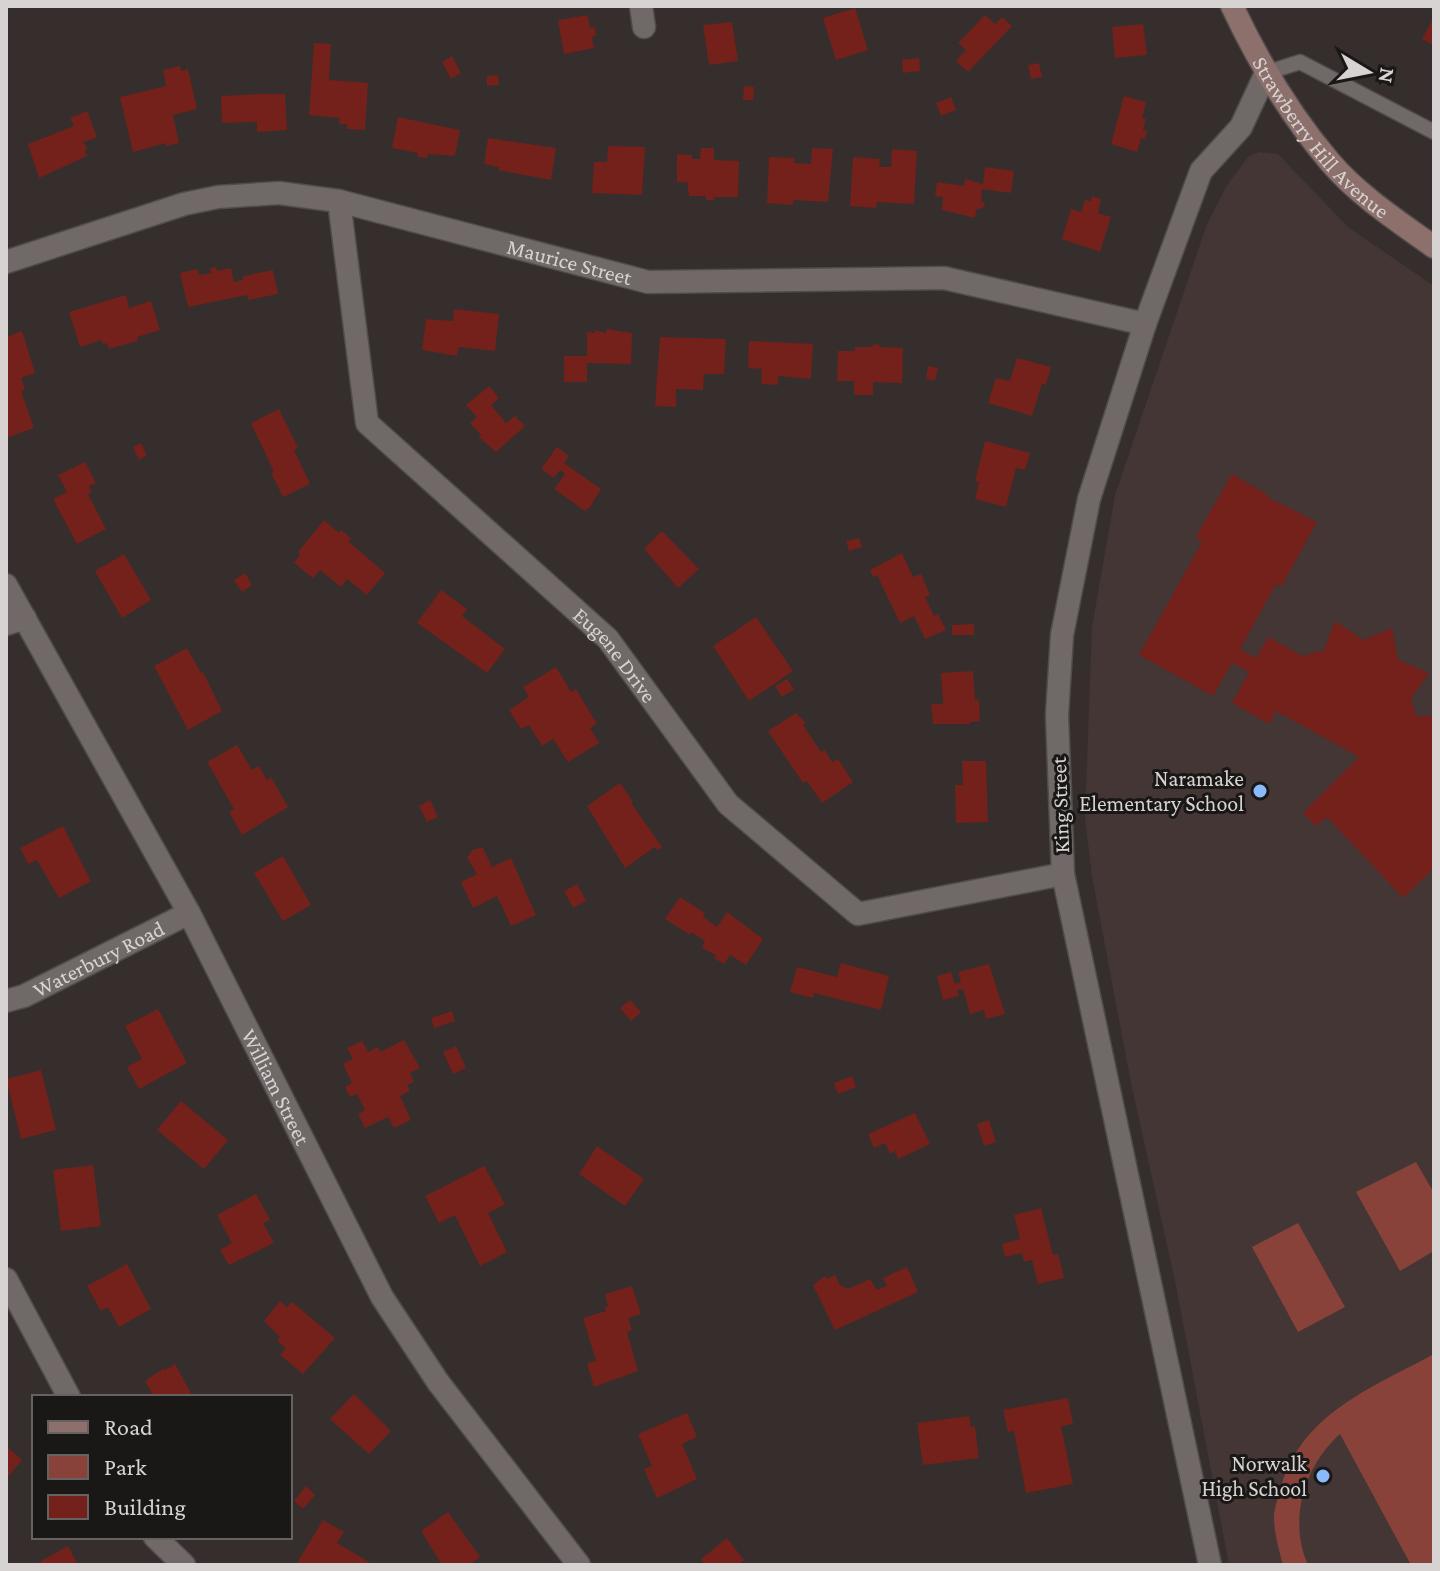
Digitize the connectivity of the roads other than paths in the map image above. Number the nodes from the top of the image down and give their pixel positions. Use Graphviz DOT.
graph roads {
  1 [pos="1232,6"];
  2 [pos="1266,73"];
  3 [pos="1434,132"];
  4 [pos="339,201"];
  5 [pos="1434,247"];
  6 [pos="6,262"];
  7 [pos="1145,324"];
  8 [pos="6,585"];
  9 [pos="16,621"];
  10 [pos="1063,874"];
  11 [pos="189,913"];
  12 [pos="6,1001"];
  13 [pos="6,1279"];
  14 [pos="68,1395"];
  15 [pos="157,1539"];
  16 [pos="184,1565"];
  17 [pos="579,1565"];
  18 [pos="1210,1565"];
  1 -- 2 [label="main road, Strawberry Hill Avenue"];
  2 -- 3 [label="lane"];
  2 -- 5 [label="main road, Strawberry Hill Avenue"];
  2 -- 7 [label="street, King Street"];
  4 -- 6 [label="street, Maurice Street"];
  4 -- 7 [label="street, Maurice Street"];
  4 -- 10 [label="street, Eugene Drive"];
  7 -- 10 [label="street, King Street"];
  8 -- 9 [label="street, William Street"];
  9 -- 11 [label="street, William Street"];
  10 -- 18 [label="street, King Street"];
  11 -- 12 [label="street, Waterbury Road"];
  11 -- 17 [label="street, William Street"];
  13 -- 14 [label="street"];
  15 -- 16 [label="street"];
}
